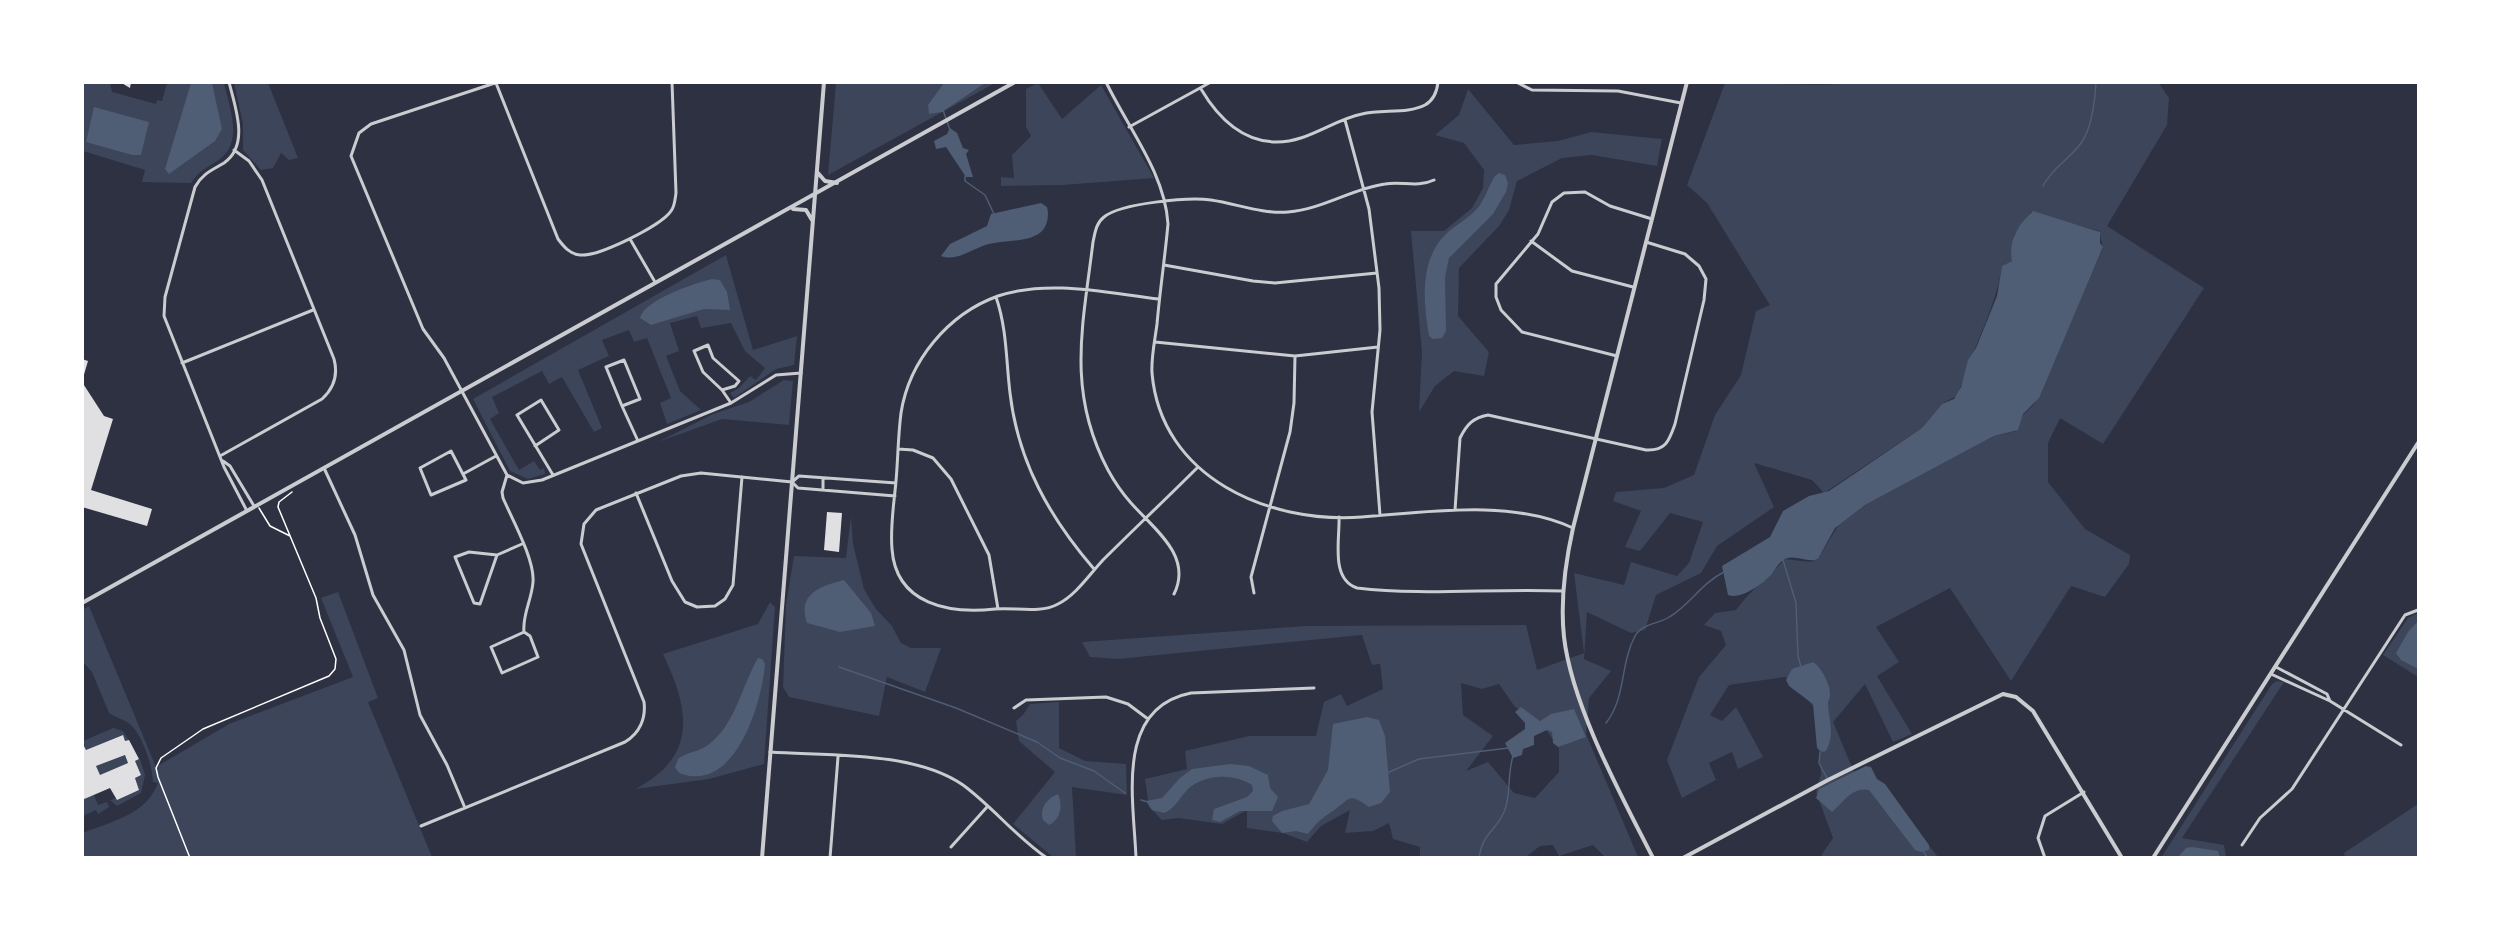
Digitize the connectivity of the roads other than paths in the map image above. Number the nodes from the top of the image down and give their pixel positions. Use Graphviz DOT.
graph roads {
  1 [pos="229,82"];
  2 [pos="672,82"];
  3 [pos="824,82"];
  4 [pos="1015,82"];
  5 [pos="1106,82"];
  6 [pos="1211,82"];
  7 [pos="1438,82"];
  8 [pos="1516,82"];
  9 [pos="1687,82"];
  10 [pos="497,83"];
  11 [pos="1201,89"];
  12 [pos="1681,103"];
  13 [pos="1345,120"];
  14 [pos="1128,127"];
  15 [pos="234,150"];
  16 [pos="817,171"];
  17 [pos="1434,180"];
  18 [pos="839,183"];
  19 [pos="1364,189"];
  20 [pos="814,197"];
  21 [pos="1165,201"];
  22 [pos="792,209"];
  23 [pos="1652,219"];
  24 [pos="812,224"];
  25 [pos="630,239"];
  26 [pos="1531,241"];
  27 [pos="1646,242"];
  28 [pos="1164,265"];
  29 [pos="1377,273"];
  30 [pos="655,282"];
  31 [pos="1633,287"];
  32 [pos="1087,291"];
  33 [pos="996,297"];
  34 [pos="1160,299"];
  35 [pos="313,310"];
  36 [pos="1155,342"];
  37 [pos="1378,347"];
  38 [pos="1295,356"];
  39 [pos="1617,356"];
  40 [pos="183,363"];
  41 [pos="801,373"];
  42 [pos="462,390"];
  43 [pos="722,390"];
  44 [pos="731,403"];
  45 [pos="622,406"];
  46 [pos="1596,438"];
  47 [pos="638,441"];
  48 [pos="2418,443"];
  49 [pos="535,446"];
  50 [pos="898,449"];
  51 [pos="220,456"];
  52 [pos="496,456"];
  53 [pos="223,462"];
  54 [pos="324,468"];
  55 [pos="1197,468"];
  56 [pos="463,474"];
  57 [pos="507,475"];
  58 [pos="553,475"];
  59 [pos="742,477"];
  60 [pos="823,478"];
  61 [pos="792,482"];
  62 [pos="896,483"];
  63 [pos="823,490"];
  64 [pos="636,493"];
  65 [pos="895,496"];
  66 [pos="1269,506"];
  67 [pos="254,507"];
  68 [pos="1455,510"];
  69 [pos="247,511"];
  70 [pos="1380,515"];
  71 [pos="1339,517"];
  72 [pos="1146,519"];
  73 [pos="1573,528"];
  74 [pos="522,544"];
  75 [pos="497,555"];
  76 [pos="1094,569"];
  77 [pos="1563,591"];
  78 [pos="1254,593"];
  79 [pos="1174,594"];
  80 [pos="82,603"];
  81 [pos="998,609"];
  82 [pos="2418,609"];
  83 [pos="524,633"];
  84 [pos="2276,667"];
  85 [pos="2271,674"];
  86 [pos="1314,688"];
  87 [pos="2330,701"];
  88 [pos="1014,708"];
  89 [pos="2344,710"];
  90 [pos="1148,719"];
  91 [pos="2400,745"];
  92 [pos="770,752"];
  93 [pos="838,757"];
  94 [pos="2084,792"];
  95 [pos="987,807"];
  96 [pos="465,808"];
  97 [pos="421,826"];
  98 [pos="2242,844"];
  99 [pos="951,847"];
  100 [pos="762,858"];
  101 [pos="830,858"];
  102 [pos="1047,858"];
  103 [pos="1136,858"];
  104 [pos="1653,858"];
  105 [pos="1683,858"];
  106 [pos="2045,858"];
  107 [pos="2122,858"];
  108 [pos="2153,858"];
  1 -- 15 [label="street"];
  2 -- 25 [label="street"];
  3 -- 16 [label="street"];
  4 -- 18 [label="street"];
  5 -- 14 [label="street"];
  6 -- 11 [label="street"];
  7 -- 13 [label="street"];
  8 -- 12 [label="street"];
  9 -- 12 [label="street"];
  10 -- 25 [label="street"];
  10 -- 42 [label="street"];
  11 -- 13 [label="street"];
  11 -- 14 [label="street"];
  12 -- 23 [label="street"];
  13 -- 19 [label="street"];
  14 -- 21 [label="street"];
  15 -- 35 [label="street"];
  15 -- 40 [label="street"];
  16 -- 18 [label="street"];
  16 -- 20 [label="street"];
  17 -- 19 [label="street"];
  18 -- 20 [label="street"];
  19 -- 21 [label="street"];
  19 -- 29 [label="street"];
  20 -- 22 [label="street"];
  20 -- 24 [label="street"];
  21 -- 28 [label="street"];
  21 -- 32 [label="street"];
  22 -- 24 [label="street"];
  22 -- 30 [label="street"];
  23 -- 26 [label="street"];
  23 -- 27 [label="street"];
  24 -- 41 [label="street"];
  25 -- 30 [label="street"];
  26 -- 31 [label="street"];
  26 -- 39 [label="street"];
  27 -- 31 [label="street"];
  27 -- 46 [label="street"];
  28 -- 29 [label="street"];
  28 -- 34 [label="street"];
  29 -- 37 [label="street"];
  30 -- 42 [label="street"];
  31 -- 39 [label="street"];
  32 -- 33 [label="street"];
  32 -- 34 [label="street"];
  32 -- 72 [label="street"];
  33 -- 50 [label="street"];
  33 -- 76 [label="street"];
  34 -- 36 [label="street"];
  35 -- 40 [label="street"];
  35 -- 51 [label="street"];
  36 -- 38 [label="street"];
  36 -- 55 [label="street"];
  37 -- 38 [label="street"];
  37 -- 70 [label="street"];
  38 -- 66 [label="street"];
  39 -- 46 [label="street"];
  40 -- 51 [label="street"];
  41 -- 44 [label="street"];
  41 -- 61 [label="street"];
  42 -- 52 [label="street"];
  42 -- 54 [label="street"];
  43 -- 43 [label="street"];
  43 -- 44 [label="street"];
  44 -- 47 [label="street"];
  45 -- 45 [label="street"];
  45 -- 47 [label="street"];
  46 -- 68 [label="street"];
  46 -- 73 [label="street"];
  47 -- 58 [label="street"];
  48 -- 84 [label="street"];
  49 -- 49 [label="street"];
  49 -- 58 [label="street"];
  50 -- 62 [label="street"];
  50 -- 81 [label="street"];
  51 -- 53 [label="street"];
  52 -- 56 [label="street"];
  52 -- 57 [label="street"];
  53 -- 67 [label="street"];
  53 -- 69 [label="street"];
  54 -- 67 [label="street"];
  54 -- 96 [label="street"];
  55 -- 66 [label="street"];
  55 -- 72 [label="street"];
  56 -- 56 [label="street"];
  57 -- 58 [label="street"];
  57 -- 74 [label="street"];
  59 -- 61 [label="street"];
  59 -- 64 [label="street"];
  59 -- 64 [label="street"];
  60 -- 61 [label="street"];
  60 -- 62 [label="street"];
  60 -- 63 [label="street"];
  61 -- 63 [label="street"];
  61 -- 92 [label="street"];
  62 -- 65 [label="street"];
  63 -- 65 [label="street"];
  64 -- 96 [label="street"];
  65 -- 81 [label="street"];
  66 -- 71 [label="street"];
  66 -- 78 [label="street"];
  67 -- 69 [label="street"];
  68 -- 70 [label="street"];
  68 -- 73 [label="street"];
  69 -- 80 [label="street"];
  70 -- 71 [label="street"];
  71 -- 77 [label="street"];
  72 -- 76 [label="street"];
  72 -- 79 [label="street"];
  73 -- 77 [label="street"];
  74 -- 75 [label="street"];
  74 -- 83 [label="street"];
  75 -- 75 [label="street"];
  76 -- 81 [label="street"];
  77 -- 104 [label="street"];
  82 -- 89 [label="street"];
  83 -- 83 [label="street"];
  84 -- 85 [label="street"];
  84 -- 87 [label="street"];
  85 -- 87 [label="street"];
  85 -- 108 [label="street"];
  86 -- 90 [label="street"];
  87 -- 89 [label="street"];
  88 -- 90 [label="street"];
  89 -- 91 [label="street"];
  89 -- 98 [label="street"];
  90 -- 103 [label="street"];
  92 -- 93 [label="street"];
  92 -- 100 [label="street"];
  93 -- 95 [label="street"];
  93 -- 101 [label="street"];
  94 -- 105 [label="street"];
  94 -- 106 [label="street"];
  94 -- 107 [label="street"];
  95 -- 99 [label="street"];
  95 -- 102 [label="street"];
  96 -- 97 [label="street"];
}
